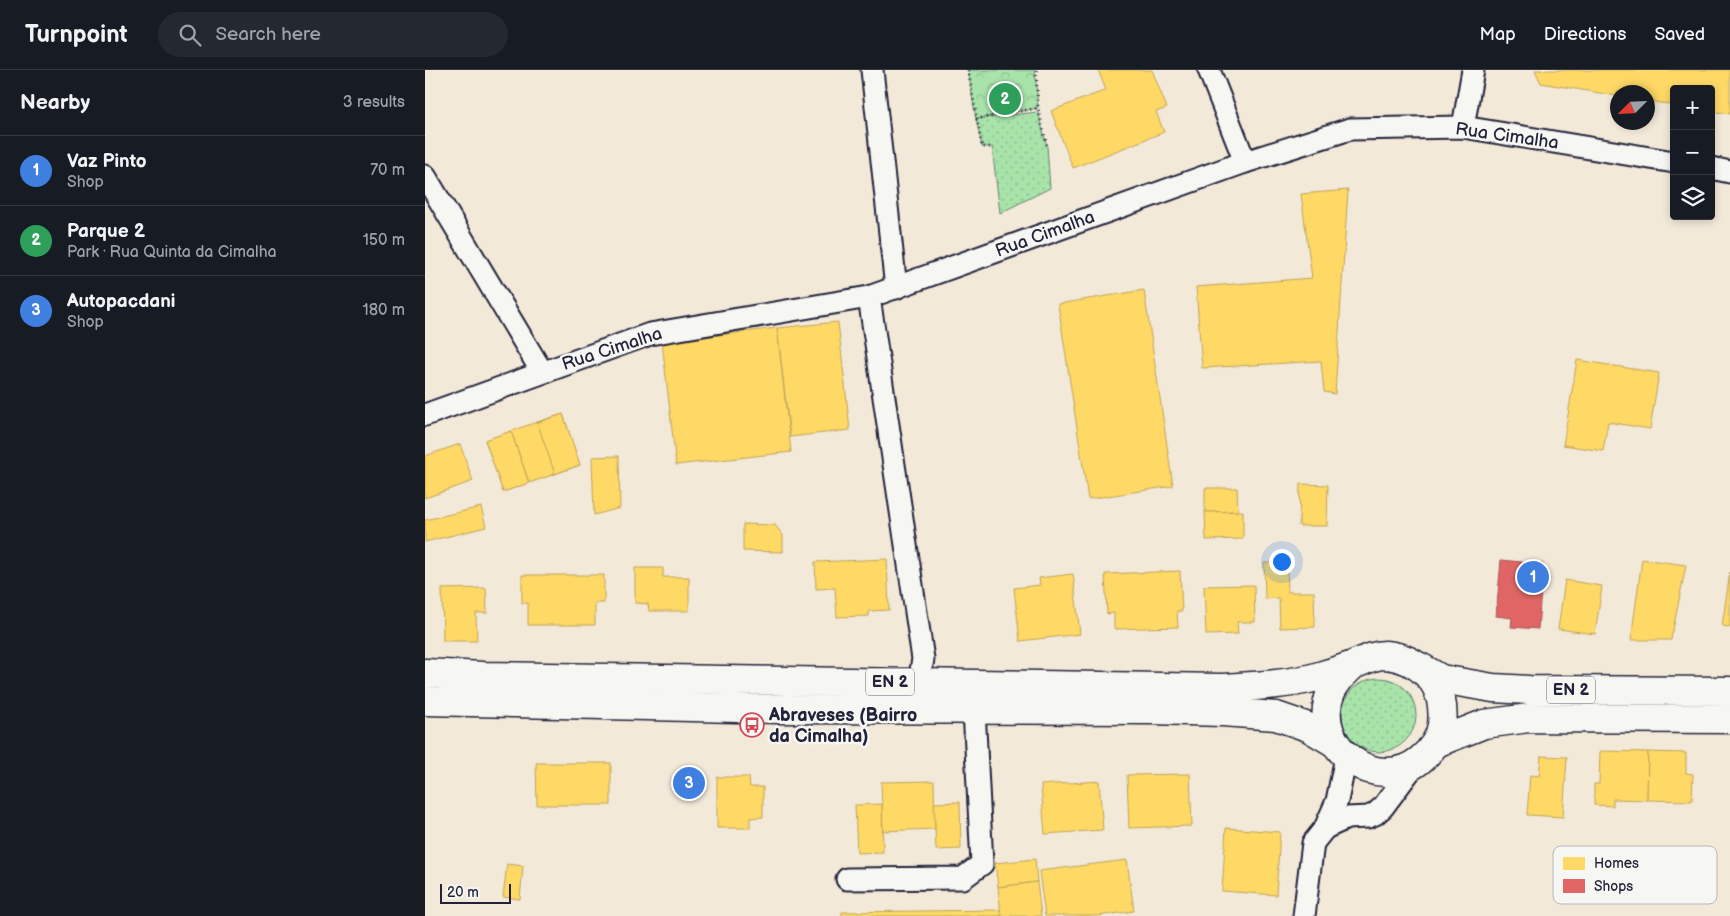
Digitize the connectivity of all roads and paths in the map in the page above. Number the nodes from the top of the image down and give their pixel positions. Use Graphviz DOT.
graph roads {
  1 [pos="872,70"];
  2 [pos="968,70"];
  3 [pos="1036,70"];
  4 [pos="1209,70"];
  5 [pos="1473,70"];
  6 [pos="1038,108"];
  7 [pos="976,119"];
  8 [pos="1463,127"];
  9 [pos="1047,146"];
  10 [pos="992,147"];
  11 [pos="1670,161"];
  12 [pos="1245,162"];
  13 [pos="1715,169"];
  14 [pos="1730,172"];
  15 [pos="425,176"];
  16 [pos="896,288"];
  17 [pos="869,297"];
  18 [pos="542,372"];
  19 [pos="425,415"];
  20 [pos="1416,665"];
  21 [pos="1352,666"];
  22 [pos="425,673"];
  23 [pos="919,682"];
  24 [pos="1730,691"];
  25 [pos="425,700"];
  26 [pos="974,709"];
  27 [pos="1730,719"];
  28 [pos="1436,743"];
  29 [pos="1341,750"];
  30 [pos="1415,764"];
  31 [pos="1325,828"];
  32 [pos="847,880"];
  33 [pos="1304,916"];
  1 -- 16 [label="street"];
  2 -- 7 [label="path"];
  3 -- 6 [label="path"];
  4 -- 12 [label="street"];
  5 -- 8 [label="street"];
  6 -- 7 [label="path"];
  6 -- 9 [label="path"];
  7 -- 10 [label="path"];
  8 -- 11 [label="street, Rua Cimalha"];
  8 -- 12 [label="street, Rua Cimalha"];
  12 -- 16 [label="street, Rua Cimalha"];
  13 -- 14 [label="street"];
  15 -- 18 [label="street"];
  16 -- 17 [label="street, Rua Cimalha"];
  17 -- 18 [label="street, Rua Cimalha"];
  17 -- 23 [label="street"];
  18 -- 19 [label="street, Rua Cimalha"];
  20 -- 21 [label="main road, EN 2"];
  20 -- 24 [label="main road, EN 2"];
  20 -- 28 [label="main road, EN 2"];
  21 -- 23 [label="main road, EN 2"];
  21 -- 29 [label="main road, EN 2"];
  22 -- 23 [label="main road, EN 2"];
  25 -- 26 [label="main road, EN 2"];
  26 -- 29 [label="main road, EN 2"];
  26 -- 32 [label="street"];
  27 -- 28 [label="main road, EN 2"];
  28 -- 30 [label="main road, EN 2"];
  29 -- 30 [label="main road, EN 2"];
  29 -- 31 [label="street"];
  30 -- 31 [label="street"];
  31 -- 33 [label="street"];
}
